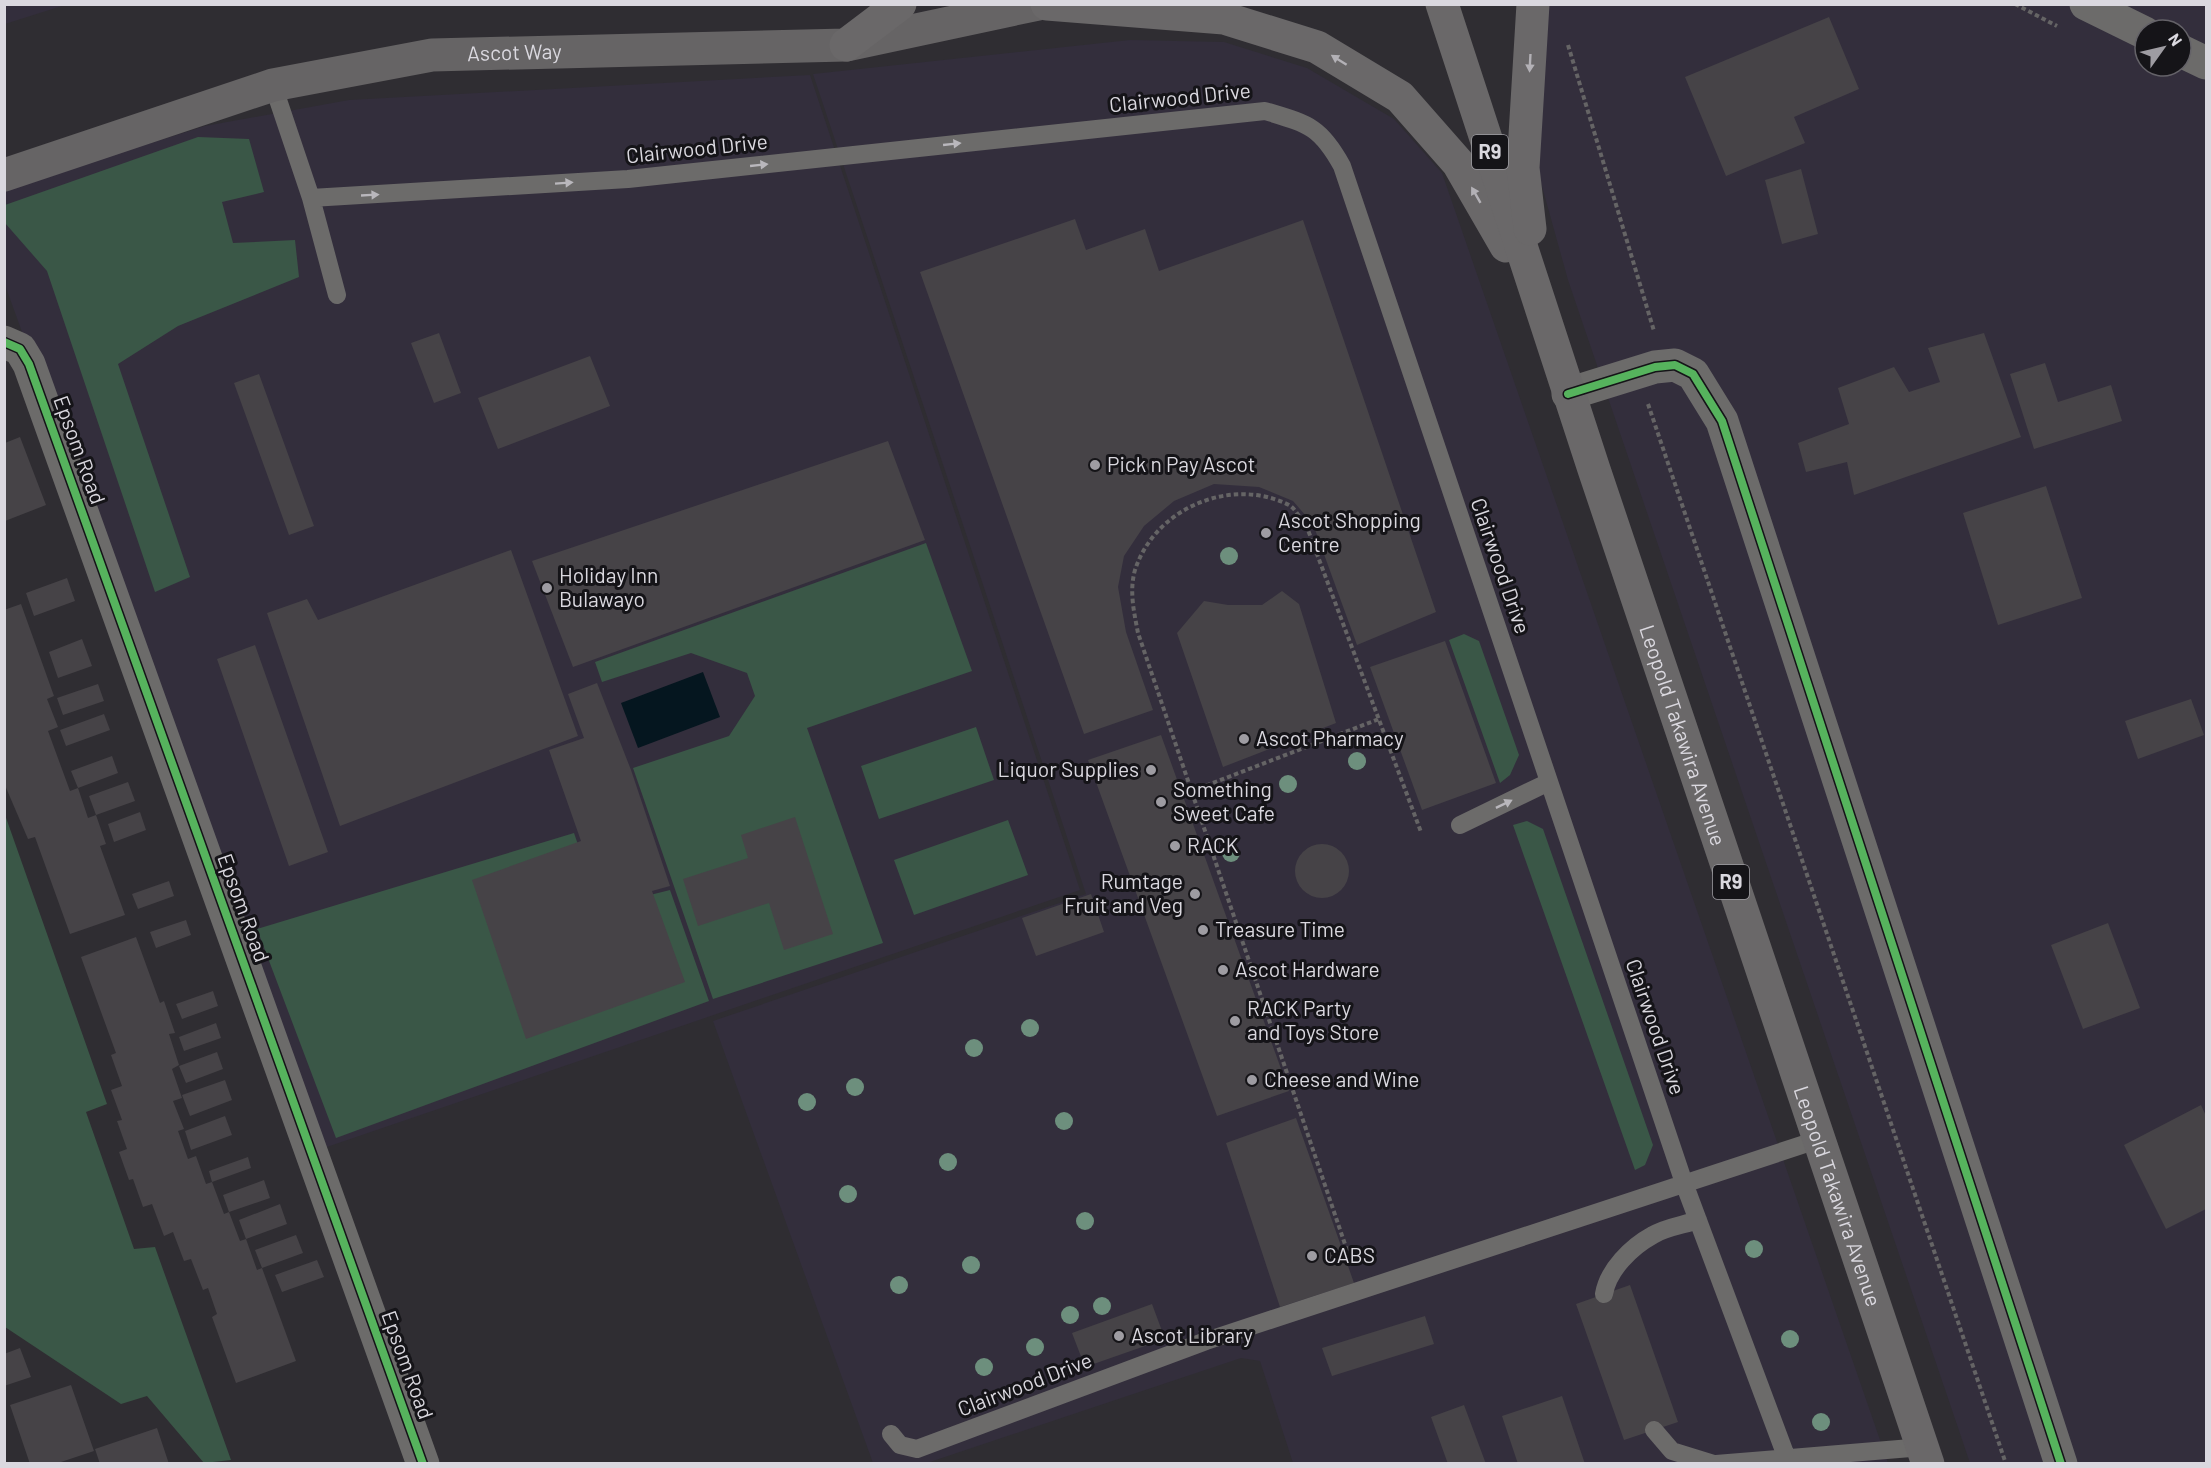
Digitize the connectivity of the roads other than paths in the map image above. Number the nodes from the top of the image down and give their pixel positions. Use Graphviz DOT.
graph roads {
  1 [pos="900,4"];
  2 [pos="1038,4"];
  3 [pos="1047,4"];
  4 [pos="1442,4"];
  5 [pos="1533,4"];
  6 [pos="2086,4"];
  7 [pos="2133,27"];
  8 [pos="846,45"];
  9 [pos="273,85"];
  10 [pos="4,175"];
  11 [pos="311,198"];
  12 [pos="337,295"];
  13 [pos="1538,300"];
  14 [pos="4,342"];
  15 [pos="1568,394"];
  16 [pos="1549,782"];
  17 [pos="1460,825"];
  18 [pos="1817,1140"];
  19 [pos="1684,1183"];
  20 [pos="1698,1220"];
  21 [pos="1604,1294"];
  22 [pos="1654,1430"];
  23 [pos="891,1434"];
  24 [pos="1925,1456"];
  25 [pos="1788,1461"];
  26 [pos="423,1464"];
  27 [pos="1715,1464"];
  28 [pos="2061,1464"];
  1 -- 8 [label="highway"];
  2 -- 8 [label="main road, Ascot Way"];
  13 -- 3 [label="highway, one-way"];
  4 -- 13 [label="highway, Leopold Takawira Avenue / R9"];
  5 -- 13 [label="highway, one-way"];
  6 -- 7 [label="street"];
  8 -- 9 [label="main road, Ascot Way"];
  9 -- 10 [label="main road, Ascot Way"];
  9 -- 11 [label="lane"];
  11 -- 12 [label="lane"];
  11 -- 16 [label="lane, Clairwood Drive, one-way"];
  13 -- 15 [label="highway, Leopold Takawira Avenue / R9"];
  14 -- 26 [label="street, Epsom Road"];
  15 -- 18 [label="highway, Leopold Takawira Avenue / R9"];
  15 -- 28 [label="street"];
  17 -- 16 [label="lane, one-way"];
  16 -- 19 [label="lane, Clairwood Drive"];
  18 -- 19 [label="lane"];
  18 -- 24 [label="highway, Leopold Takawira Avenue / R9"];
  19 -- 20 [label="lane"];
  19 -- 23 [label="lane, Clairwood Drive"];
  20 -- 21 [label="lane"];
  20 -- 25 [label="lane"];
  22 -- 27 [label="lane"];
  24 -- 25 [label="lane"];
  25 -- 27 [label="lane"];
}
